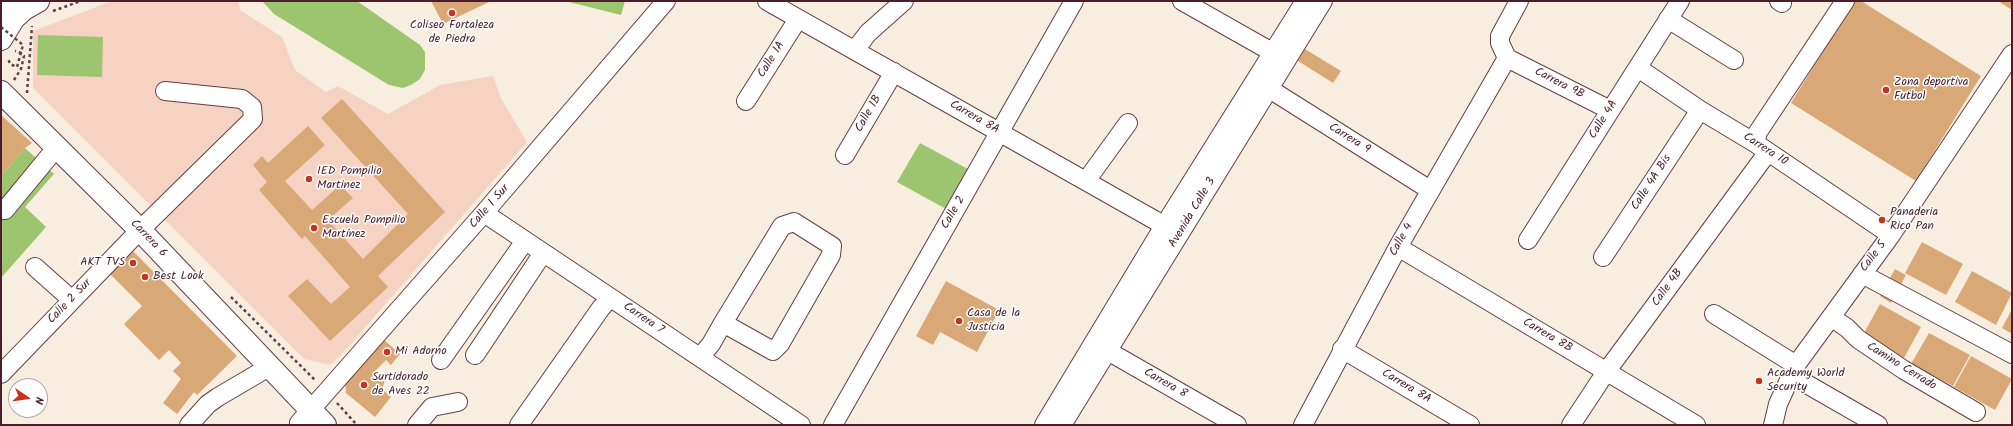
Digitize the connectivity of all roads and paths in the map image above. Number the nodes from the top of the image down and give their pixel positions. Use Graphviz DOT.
graph roads {
  1 [pos="31,1"];
  2 [pos="38,1"];
  3 [pos="666,1"];
  4 [pos="768,1"];
  5 [pos="904,1"];
  6 [pos="1074,1"];
  7 [pos="1182,1"];
  8 [pos="1305,1"];
  9 [pos="1323,1"];
  10 [pos="1519,1"];
  11 [pos="1680,1"];
  12 [pos="1845,1"];
  13 [pos="1,6"];
  14 [pos="792,10"];
  15 [pos="1668,19"];
  16 [pos="1,27"];
  17 [pos="855,50"];
  18 [pos="7,51"];
  19 [pos="1272,52"];
  20 [pos="2012,54"];
  21 [pos="1507,58"];
  22 [pos="1734,60"];
  23 [pos="1638,68"];
  24 [pos="894,72"];
  25 [pos="1268,88"];
  26 [pos="1,91"];
  27 [pos="165,91"];
  28 [pos="746,101"];
  29 [pos="1610,110"];
  30 [pos="1700,110"];
  31 [pos="1128,123"];
  32 [pos="1001,133"];
  33 [pos="56,148"];
  34 [pos="1761,148"];
  35 [pos="845,155"];
  36 [pos="1086,181"];
  37 [pos="1430,190"];
  38 [pos="1,210"];
  39 [pos="484,213"];
  40 [pos="1164,226"];
  41 [pos="140,230"];
  42 [pos="1180,235"];
  43 [pos="1891,235"];
  44 [pos="1528,240"];
  45 [pos="525,241"];
  46 [pos="1398,247"];
  47 [pos="543,253"];
  48 [pos="1604,257"];
  49 [pos="35,267"];
  50 [pos="1862,274"];
  51 [pos="610,298"];
  52 [pos="72,300"];
  53 [pos="1714,314"];
  54 [pos="1831,317"];
  55 [pos="723,323"];
  56 [pos="1101,347"];
  57 [pos="1342,349"];
  58 [pos="2012,354"];
  59 [pos="475,355"];
  60 [pos="700,357"];
  61 [pos="441,360"];
  62 [pos="4,364"];
  63 [pos="270,367"];
  64 [pos="1793,370"];
  65 [pos="1606,372"];
  66 [pos="327,392"];
  67 [pos="458,402"];
  68 [pos="1976,412"];
  69 [pos="312,420"];
  70 [pos="189,425"];
  71 [pos="357,425"];
  72 [pos="417,425"];
  73 [pos="519,425"];
  74 [pos="801,425"];
  75 [pos="833,425"];
  76 [pos="1044,425"];
  77 [pos="1062,425"];
  78 [pos="1237,425"];
  79 [pos="1303,425"];
  80 [pos="1470,425"];
  81 [pos="1571,425"];
  82 [pos="1696,425"];
  83 [pos="1773,425"];
  84 [pos="1878,425"];
  1 -- 13 [label="main road"];
  2 -- 18 [label="main road"];
  3 -- 39 [label="street, Calle 1 Sur"];
  4 -- 14 [label="street, Carrera 8A"];
  5 -- 17 [label="street"];
  6 -- 32 [label="street, Calle 2"];
  7 -- 19 [label="street"];
  8 -- 19 [label="street, Avenida Calle 3"];
  9 -- 25 [label="street, Avenida Calle 3"];
  10 -- 21 [label="street"];
  11 -- 15 [label="street, Calle 4A"];
  12 -- 34 [label="street, Calle 4B"];
  14 -- 17 [label="street, Carrera 8A"];
  14 -- 28 [label="street, Calle 1A"];
  15 -- 22 [label="street"];
  15 -- 23 [label="street, Calle 4A"];
  16 -- 18 [label="path, bridge"];
  17 -- 24 [label="street, Carrera 8A"];
  18 -- 26 [label="path"];
  19 -- 40 [label="street, Avenida Calle 3"];
  20 -- 43 [label="street, Calle 5"];
  21 -- 29 [label="street, Carrera 9B"];
  21 -- 37 [label="street, Calle 4"];
  23 -- 29 [label="street, Calle 4A"];
  23 -- 30 [label="street, Carrera 10"];
  24 -- 32 [label="street, Carrera 8A"];
  24 -- 35 [label="street, Calle 1B"];
  25 -- 37 [label="street, Carrera 9"];
  25 -- 42 [label="street, Avenida Calle 3"];
  26 -- 33 [label="main road, Carrera 6"];
  27 -- 41 [label="street, Calle 2 Sur"];
  29 -- 44 [label="street, Calle 4A"];
  30 -- 34 [label="street, Carrera 10"];
  30 -- 48 [label="street, Calle 4A Bis"];
  31 -- 36 [label="street"];
  32 -- 36 [label="street, Carrera 8A"];
  32 -- 75 [label="street, Calle 2"];
  33 -- 38 [label="street"];
  33 -- 41 [label="main road, Carrera 6"];
  34 -- 43 [label="street, Carrera 10"];
  34 -- 65 [label="street, Calle 4B"];
  36 -- 40 [label="street, Carrera 8A"];
  37 -- 46 [label="street, Calle 4"];
  39 -- 45 [label="street, Carrera 7"];
  39 -- 66 [label="street, Calle 1 Sur"];
  40 -- 42 [label="street, Carrera 8A"];
  40 -- 56 [label="street, Avenida Calle 3"];
  41 -- 52 [label="street, Calle 2 Sur"];
  41 -- 63 [label="main road, Carrera 6"];
  42 -- 56 [label="street, Avenida Calle 3"];
  43 -- 50 [label="street, Calle 5"];
  45 -- 47 [label="street, Carrera 7"];
  45 -- 61 [label="street"];
  46 -- 57 [label="street, Calle 4"];
  46 -- 65 [label="street, Carrera 8B"];
  47 -- 51 [label="street, Carrera 7"];
  47 -- 59 [label="street"];
  49 -- 52 [label="street"];
  50 -- 54 [label="street, Calle 5"];
  50 -- 58 [label="street"];
  51 -- 60 [label="street, Carrera 7"];
  51 -- 73 [label="street"];
  52 -- 62 [label="street, Calle 2 Sur"];
  53 -- 64 [label="street"];
  54 -- 64 [label="street, Calle 5"];
  54 -- 68 [label="street, Camino Cerrado"];
  55 -- 55 [label="street"];
  55 -- 60 [label="street"];
  56 -- 76 [label="street, Avenida Calle 3"];
  56 -- 77 [label="street, Avenida Calle 3"];
  56 -- 78 [label="street, Carrera 8"];
  57 -- 79 [label="street, Calle 4"];
  57 -- 80 [label="street, Carrera 8A"];
  60 -- 74 [label="street, Carrera 7"];
  63 -- 69 [label="main road, Carrera 6"];
  63 -- 70 [label="street"];
  64 -- 83 [label="street, Calle 5"];
  64 -- 84 [label="street"];
  65 -- 81 [label="street, Calle 4B"];
  65 -- 82 [label="street, Carrera 8B"];
  66 -- 69 [label="street, Calle 1 Sur"];
  66 -- 71 [label="path"];
  67 -- 72 [label="street"];
}
